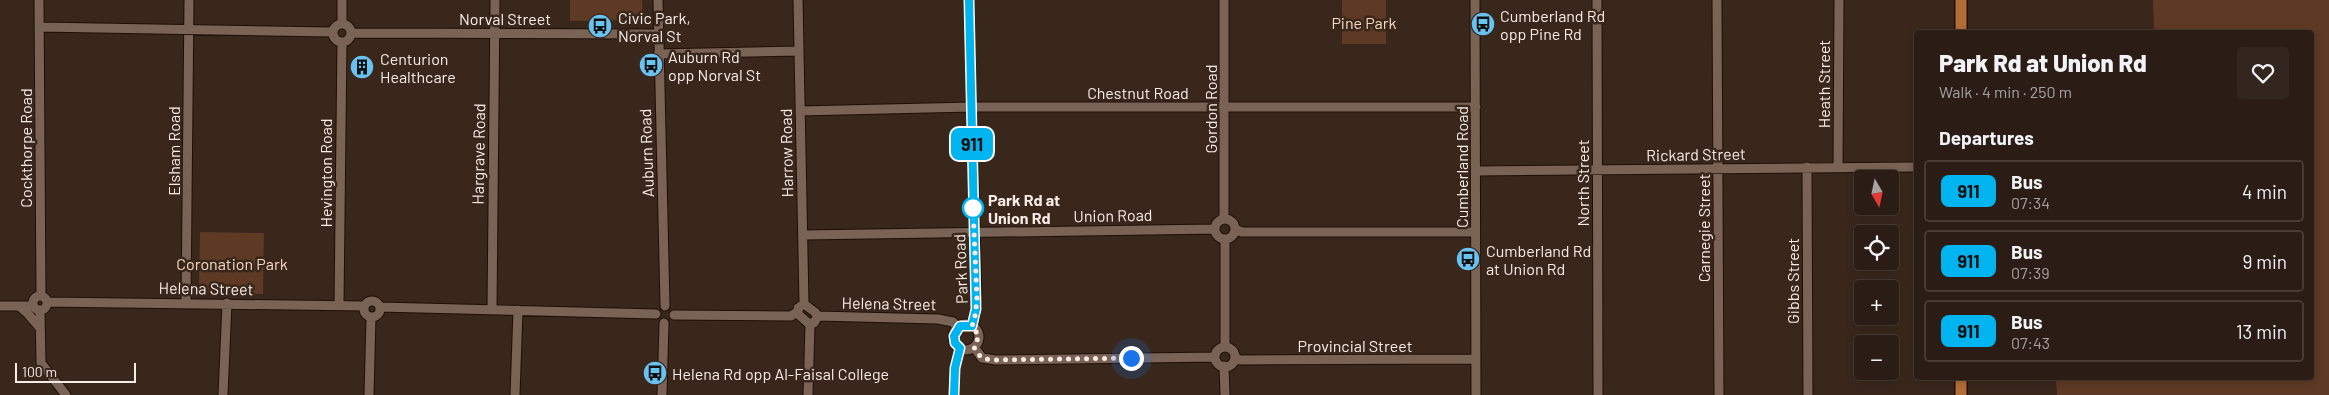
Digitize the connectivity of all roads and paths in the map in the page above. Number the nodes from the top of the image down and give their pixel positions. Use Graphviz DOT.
graph roads {
  1 [pos="39,0"];
  2 [pos="189,0"];
  3 [pos="342,0"];
  4 [pos="494,0"];
  5 [pos="658,0"];
  6 [pos="798,0"];
  7 [pos="969,0"];
  8 [pos="1224,0"];
  9 [pos="1476,0"];
  10 [pos="1597,0"];
  11 [pos="1717,0"];
  12 [pos="1838,0"];
  13 [pos="1961,0"];
  14 [pos="342,24"];
  15 [pos="39,27"];
  16 [pos="189,28"];
  17 [pos="1961,30"];
  18 [pos="332,32"];
  19 [pos="494,32"];
  20 [pos="351,33"];
  21 [pos="658,34"];
  22 [pos="342,42"];
  23 [pos="799,51"];
  24 [pos="658,54"];
  25 [pos="1225,106"];
  26 [pos="1476,107"];
  27 [pos="971,108"];
  28 [pos="800,111"];
  29 [pos="1838,167"];
  30 [pos="1914,167"];
  31 [pos="1718,168"];
  32 [pos="1807,168"];
  33 [pos="1597,170"];
  34 [pos="1476,171"];
  35 [pos="1224,219"];
  36 [pos="1215,229"];
  37 [pos="1234,229"];
  38 [pos="974,232"];
  39 [pos="1476,232"];
  40 [pos="802,235"];
  41 [pos="1225,238"];
  42 [pos="44,299"];
  43 [pos="186,303"];
  44 [pos="227,303"];
  45 [pos="804,304"];
  46 [pos="340,305"];
  47 [pos="0,306"];
  48 [pos="19,306"];
  49 [pos="364,306"];
  50 [pos="665,306"];
  51 [pos="380,307"];
  52 [pos="36,308"];
  53 [pos="492,309"];
  54 [pos="518,310"];
  55 [pos="797,312"];
  56 [pos="656,314"];
  57 [pos="674,315"];
  58 [pos="817,316"];
  59 [pos="372,317"];
  60 [pos="664,323"];
  61 [pos="810,324"];
  62 [pos="972,326"];
  63 [pos="40,328"];
  64 [pos="958,328"];
  65 [pos="974,347"];
  66 [pos="1225,347"];
  67 [pos="960,348"];
  68 [pos="1215,357"];
  69 [pos="1235,357"];
  70 [pos="1476,359"];
  71 [pos="1224,366"];
  72 [pos="1961,380"];
  73 [pos="66,395"];
  74 [pos="223,395"];
  75 [pos="369,395"];
  76 [pos="515,395"];
  77 [pos="662,395"];
  78 [pos="808,395"];
  79 [pos="954,395"];
  80 [pos="1224,395"];
  81 [pos="1476,395"];
  82 [pos="1598,395"];
  83 [pos="1718,395"];
  84 [pos="1808,395"];
  85 [pos="1961,395"];
  1 -- 15 [label="street, Cockthorpe Road"];
  2 -- 16 [label="street, Elsham Road"];
  3 -- 14 [label="street"];
  4 -- 19 [label="street, Hargrave Road"];
  5 -- 21 [label="street, Auburn Road"];
  6 -- 23 [label="street, Harrow Road"];
  7 -- 27 [label="street, Park Road"];
  8 -- 25 [label="street, Gordon Road"];
  9 -- 26 [label="street, Cumberland Road"];
  10 -- 33 [label="street, North Street"];
  11 -- 31 [label="street, Carnegie Street"];
  12 -- 29 [label="street, Heath Street"];
  13 -- 17 [label="main road"];
  14 -- 18 [label="street"];
  14 -- 20 [label="street"];
  15 -- 16 [label="street"];
  15 -- 42 [label="street, Cockthorpe Road"];
  16 -- 18 [label="street"];
  16 -- 43 [label="street, Elsham Road"];
  18 -- 22 [label="street"];
  19 -- 20 [label="street, Norval Street"];
  19 -- 21 [label="street, Norval Street"];
  19 -- 53 [label="street, Hargrave Road"];
  20 -- 22 [label="street"];
  21 -- 24 [label="street, Auburn Road"];
  22 -- 46 [label="street, Hevington Road"];
  23 -- 24 [label="street"];
  23 -- 28 [label="street, Harrow Road"];
  24 -- 50 [label="street, Auburn Road"];
  25 -- 26 [label="street, Chestnut Road"];
  25 -- 27 [label="street, Chestnut Road"];
  25 -- 35 [label="street, Gordon Road"];
  26 -- 34 [label="street, Cumberland Road"];
  27 -- 28 [label="street, Chestnut Road"];
  27 -- 38 [label="street, Park Road"];
  28 -- 40 [label="street, Harrow Road"];
  29 -- 30 [label="street, Rickard Street"];
  29 -- 32 [label="street, Rickard Street"];
  31 -- 32 [label="street, Rickard Street"];
  31 -- 33 [label="street, Rickard Street"];
  31 -- 83 [label="street, Carnegie Street"];
  32 -- 84 [label="street, Gibbs Street"];
  33 -- 34 [label="street, Rickard Street"];
  33 -- 82 [label="street, North Street"];
  34 -- 39 [label="street, Cumberland Road"];
  35 -- 36 [label="street"];
  35 -- 37 [label="street"];
  36 -- 38 [label="street, Union Road"];
  36 -- 41 [label="street"];
  37 -- 39 [label="street"];
  37 -- 41 [label="street"];
  38 -- 40 [label="street, Union Road"];
  38 -- 62 [label="street, Park Road"];
  39 -- 70 [label="street, Cumberland Road"];
  40 -- 45 [label="street, Harrow Road"];
  41 -- 66 [label="street"];
  42 -- 43 [label="street, Helena Street"];
  42 -- 52 [label="street"];
  43 -- 44 [label="street, Helena Street"];
  44 -- 46 [label="street, Helena Street"];
  44 -- 74 [label="street"];
  45 -- 55 [label="street"];
  45 -- 58 [label="street"];
  46 -- 49 [label="street, Helena Street"];
  47 -- 48 [label="street"];
  48 -- 52 [label="street"];
  48 -- 63 [label="street"];
  49 -- 51 [label="street"];
  49 -- 59 [label="street"];
  50 -- 56 [label="street"];
  50 -- 57 [label="street"];
  51 -- 53 [label="street"];
  51 -- 59 [label="street"];
  52 -- 63 [label="street"];
  53 -- 54 [label="street"];
  54 -- 56 [label="street"];
  54 -- 76 [label="street"];
  55 -- 57 [label="street"];
  55 -- 61 [label="street"];
  56 -- 60 [label="street"];
  57 -- 60 [label="street"];
  58 -- 61 [label="street"];
  58 -- 64 [label="street, Helena Street"];
  59 -- 75 [label="street"];
  60 -- 77 [label="street"];
  61 -- 78 [label="street"];
  62 -- 64 [label="street"];
  62 -- 65 [label="street"];
  63 -- 73 [label="street"];
  64 -- 67 [label="street"];
  65 -- 67 [label="street"];
  65 -- 68 [label="street"];
  66 -- 68 [label="street"];
  66 -- 69 [label="street"];
  67 -- 79 [label="street"];
  68 -- 71 [label="street"];
  69 -- 70 [label="street, Provincial Street"];
  69 -- 71 [label="street"];
  70 -- 81 [label="street, Cumberland Road"];
  71 -- 80 [label="street"];
  72 -- 85 [label="main road"];
}
